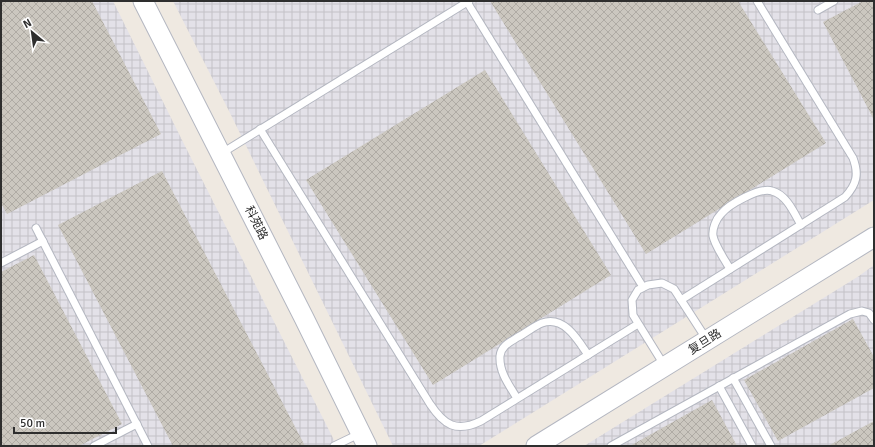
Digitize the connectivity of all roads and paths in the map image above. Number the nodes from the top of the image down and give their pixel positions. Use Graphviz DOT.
graph roads {
  1 [pos="143,1"];
  2 [pos="156,1"];
  3 [pos="757,1"];
  4 [pos="834,1"];
  5 [pos="468,2"];
  6 [pos="818,10"];
  7 [pos="260,129"];
  8 [pos="225,151"];
  9 [pos="801,225"];
  10 [pos="36,228"];
  11 [pos="874,237"];
  12 [pos="43,241"];
  13 [pos="1,263"];
  14 [pos="730,269"];
  15 [pos="643,287"];
  16 [pos="681,300"];
  17 [pos="874,320"];
  18 [pos="638,324"];
  19 [pos="707,340"];
  20 [pos="588,355"];
  21 [pos="665,366"];
  22 [pos="733,378"];
  23 [pos="719,386"];
  24 [pos="517,398"];
  25 [pos="137,424"];
  26 [pos="365,436"];
  27 [pos="94,446"];
  28 [pos="148,446"];
  29 [pos="334,446"];
  30 [pos="377,446"];
  31 [pos="536,446"];
  32 [pos="612,446"];
  33 [pos="752,446"];
  34 [pos="771,446"];
  1 -- 8 [label="street, 科苑路"];
  2 -- 8 [label="street, 科苑路"];
  3 -- 9 [label="lane"];
  4 -- 6 [label="lane"];
  5 -- 7 [label="lane"];
  5 -- 15 [label="lane"];
  7 -- 8 [label="lane"];
  7 -- 24 [label="lane"];
  8 -- 26 [label="street, 科苑路"];
  9 -- 14 [label="lane"];
  9 -- 14 [label="lane"];
  10 -- 12 [label="lane"];
  11 -- 19 [label="street, 复旦路"];
  12 -- 13 [label="lane"];
  12 -- 25 [label="lane"];
  14 -- 16 [label="lane"];
  15 -- 16 [label="lane"];
  15 -- 18 [label="lane"];
  16 -- 19 [label="lane"];
  17 -- 22 [label="lane"];
  18 -- 20 [label="lane"];
  18 -- 21 [label="lane"];
  19 -- 21 [label="street, 复旦路"];
  20 -- 24 [label="lane"];
  20 -- 24 [label="lane"];
  21 -- 31 [label="street, 复旦路"];
  22 -- 23 [label="lane"];
  22 -- 34 [label="lane"];
  23 -- 32 [label="lane"];
  23 -- 33 [label="lane"];
  25 -- 27 [label="lane"];
  25 -- 28 [label="lane"];
  26 -- 29 [label="lane"];
  26 -- 30 [label="street, 科苑路"];
}
